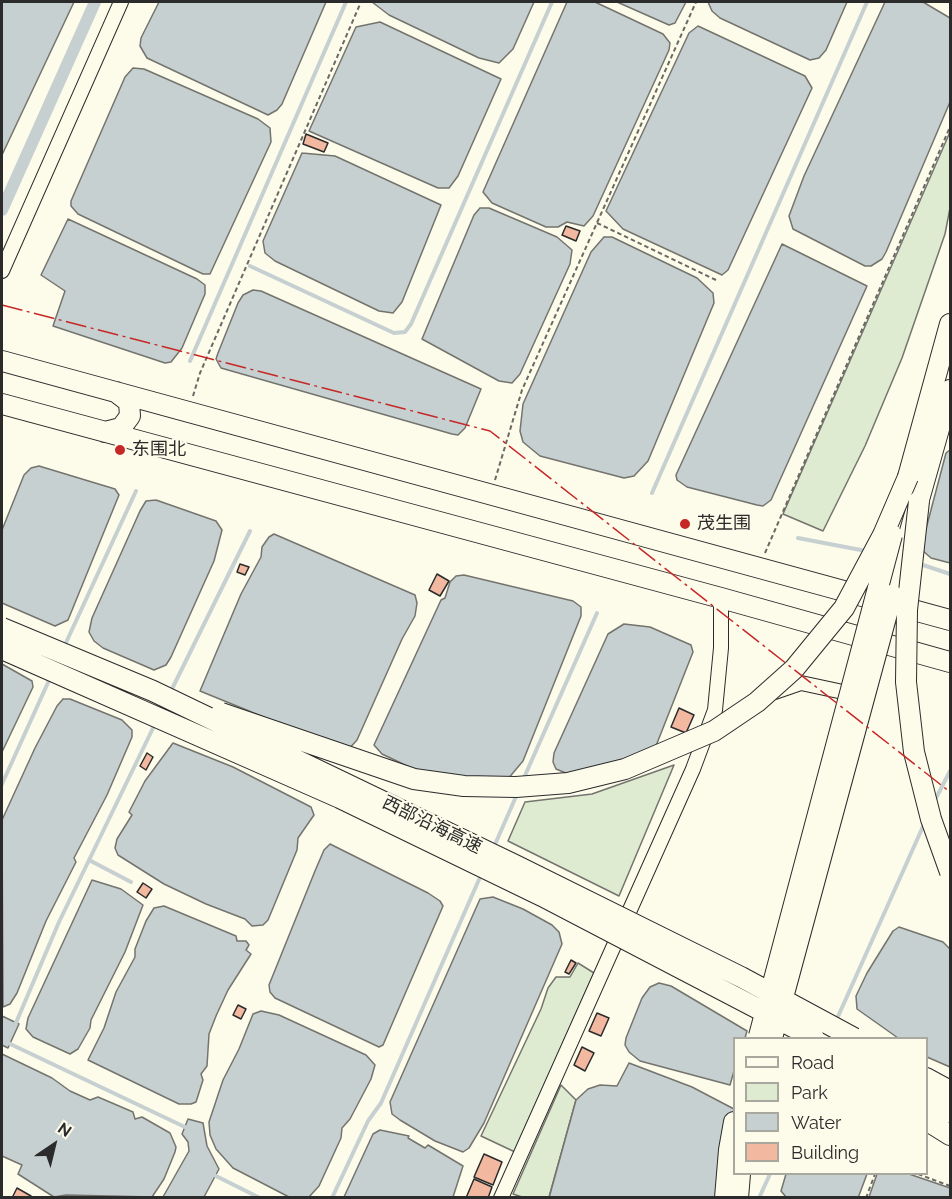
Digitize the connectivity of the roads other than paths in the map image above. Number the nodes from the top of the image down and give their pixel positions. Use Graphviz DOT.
graph roads {
  1 [pos="121,2"];
  2 [pos="2,271"];
  3 [pos="950,328"];
  4 [pos="2,361"];
  5 [pos="951,390"];
  6 [pos="116,392"];
  7 [pos="2,404"];
  8 [pos="105,432"];
  9 [pos="908,477"];
  10 [pos="919,501"];
  11 [pos="721,597"];
  12 [pos="951,620"];
  13 [pos="2,628"];
  14 [pos="2,649"];
  15 [pos="951,663"];
  16 [pos="153,691"];
  17 [pos="866,697"];
  18 [pos="702,743"];
  19 [pos="951,872"];
  20 [pos="776,1029"];
  21 [pos="758,1037"];
  22 [pos="794,1037"];
  23 [pos="810,1037"];
  24 [pos="852,1037"];
  25 [pos="928,1078"];
  26 [pos="951,1090"];
  27 [pos="928,1100"];
  28 [pos="951,1113"];
  29 [pos="928,1121"];
  30 [pos="951,1135"];
  31 [pos="733,1136"];
  32 [pos="740,1175"];
  33 [pos="501,1197"];
  34 [pos="724,1197"];
  35 [pos="738,1197"];
  1 -- 2 [label="street"];
  3 -- 9 [label="highway"];
  4 -- 6 [label="highway"];
  5 -- 10 [label="highway"];
  6 -- 8 [label="highway"];
  6 -- 12 [label="highway"];
  7 -- 8 [label="highway"];
  8 -- 11 [label="highway"];
  9 -- 16 [label="highway, bridge"];
  9 -- 21 [label="highway, bridge"];
  10 -- 19 [label="highway, bridge"];
  10 -- 20 [label="highway, bridge"];
  11 -- 15 [label="highway"];
  11 -- 18 [label="street"];
  13 -- 16 [label="highway, 西部沿海高速, bridge"];
  14 -- 20 [label="highway, 西部沿海高速, bridge"];
  16 -- 24 [label="highway, 西部沿海高速, bridge"];
  17 -- 18 [label="street"];
  18 -- 33 [label="street"];
  20 -- 22 [label="highway"];
  20 -- 23 [label="highway, 西部沿海高速, bridge"];
  25 -- 26 [label="highway"];
  27 -- 28 [label="highway"];
  29 -- 30 [label="highway"];
  31 -- 34 [label="highway"];
  32 -- 35 [label="highway"];
}
